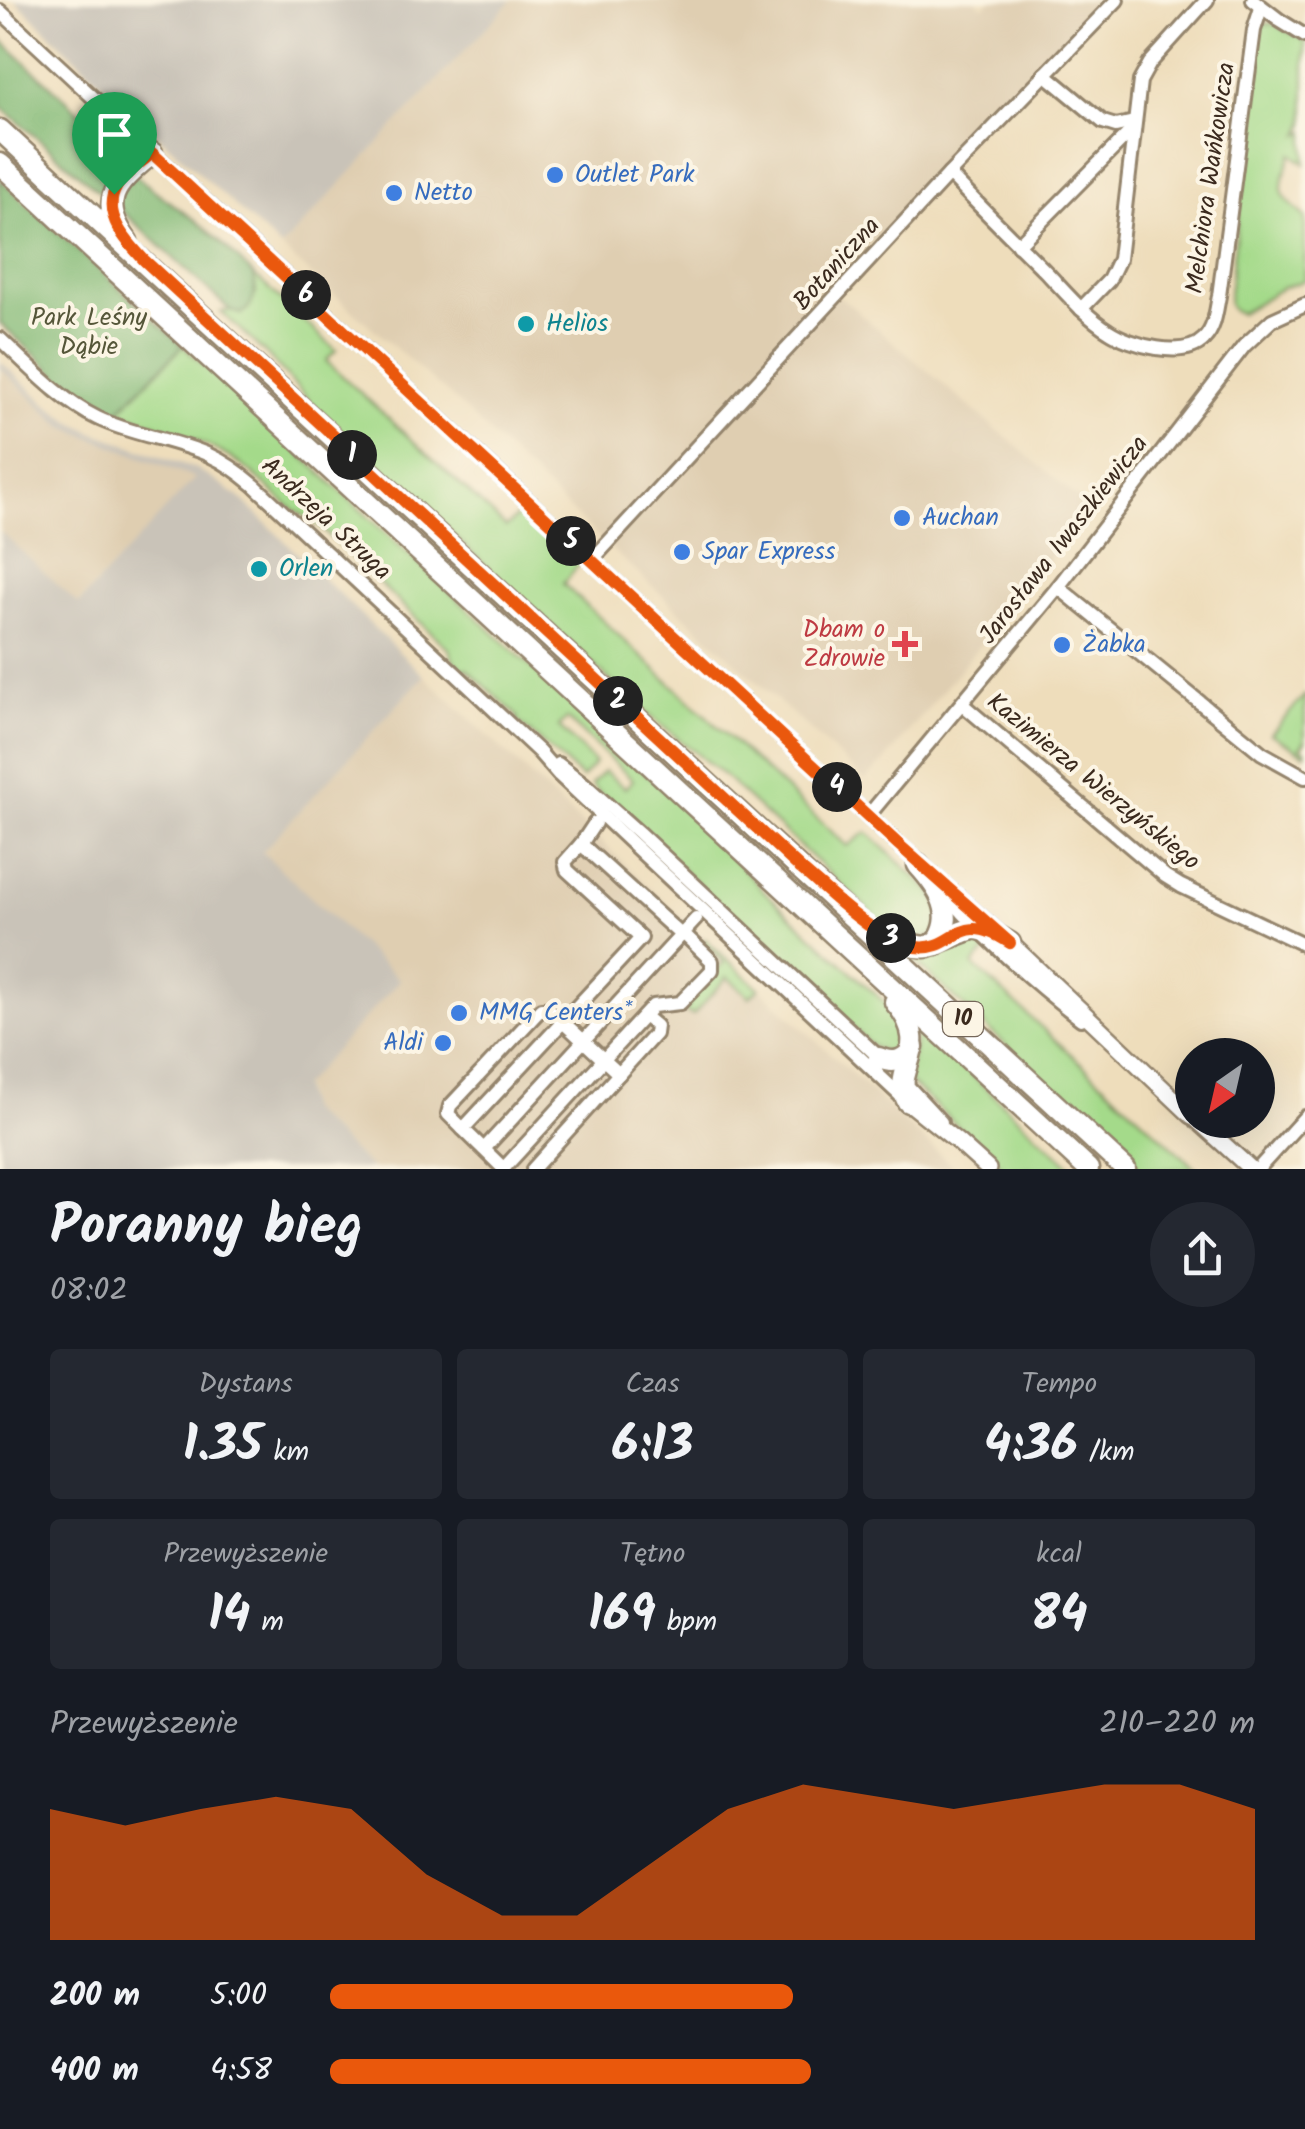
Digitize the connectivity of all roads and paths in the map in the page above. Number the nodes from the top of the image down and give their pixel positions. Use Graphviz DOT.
graph roads {
  1 [pos="1116,0"];
  2 [pos="1206,0"];
  3 [pos="1257,4"];
  4 [pos="0,12"];
  5 [pos="1305,36"];
  6 [pos="1045,74"];
  7 [pos="1133,128"];
  8 [pos="0,130"];
  9 [pos="152,153"];
  10 [pos="0,164"];
  11 [pos="948,174"];
  12 [pos="1018,245"];
  13 [pos="162,279"];
  14 [pos="1305,305"];
  15 [pos="1082,309"];
  16 [pos="0,339"];
  17 [pos="592,560"];
  18 [pos="1058,586"];
  19 [pos="962,704"];
  20 [pos="540,752"];
  21 [pos="1305,778"];
  22 [pos="868,816"];
  23 [pos="595,823"];
  24 [pos="581,844"];
  25 [pos="899,845"];
  26 [pos="918,865"];
  27 [pos="801,869"];
  28 [pos="800,903"];
  29 [pos="660,916"];
  30 [pos="696,918"];
  31 [pos="975,928"];
  32 [pos="682,934"];
  33 [pos="641,938"];
  34 [pos="1010,943"];
  35 [pos="936,944"];
  36 [pos="1305,945"];
  37 [pos="644,1016"];
  38 [pos="563,1022"];
  39 [pos="584,1041"];
  40 [pos="913,1046"];
  41 [pos="879,1058"];
  42 [pos="1130,1058"];
  43 [pos="603,1060"];
  44 [pos="619,1074"];
  45 [pos="903,1080"];
  46 [pos="1175,1100"];
  47 [pos="908,1102"];
  48 [pos="1305,1117"];
  49 [pos="464,1129"];
  50 [pos="1217,1138"];
  51 [pos="958,1142"];
  52 [pos="484,1150"];
  53 [pos="504,1169"];
  54 [pos="533,1169"];
  55 [pos="988,1169"];
  56 [pos="1088,1169"];
  57 [pos="1125,1169"];
  58 [pos="1250,1169"];
  59 [pos="1258,1169"];
  1 -- 6 [label="street, Botaniczna"];
  2 -- 7 [label="street"];
  3 -- 5 [label="street"];
  3 -- 15 [label="street, Melchiora Wańkowicza"];
  4 -- 9 [label="street"];
  6 -- 7 [label="street"];
  6 -- 11 [label="street, Botaniczna"];
  7 -- 12 [label="street"];
  7 -- 15 [label="street"];
  8 -- 13 [label="main road, 10"];
  9 -- 13 [label="main road"];
  9 -- 17 [label="street"];
  10 -- 28 [label="main road, Andrzeja Struga / 10"];
  11 -- 12 [label="street, Melchiora Wańkowicza"];
  11 -- 17 [label="street, Botaniczna"];
  12 -- 15 [label="street, Melchiora Wańkowicza"];
  13 -- 27 [label="main road, 10"];
  14 -- 18 [label="street, Jarosława Iwaszkiewicza"];
  16 -- 20 [label="street, Andrzeja Struga"];
  17 -- 22 [label="street"];
  18 -- 19 [label="street, Jarosława Iwaszkiewicza"];
  18 -- 21 [label="street"];
  19 -- 22 [label="street, Jarosława Iwaszkiewicza"];
  19 -- 36 [label="street, Kazimierza Wierzyńskiego"];
  20 -- 41 [label="street, Andrzeja Struga"];
  20 -- 47 [label="street, Andrzeja Struga"];
  22 -- 25 [label="street"];
  23 -- 24 [label="street"];
  24 -- 29 [label="street"];
  24 -- 33 [label="street"];
  25 -- 26 [label="street"];
  25 -- 34 [label="street"];
  26 -- 31 [label="street"];
  26 -- 35 [label="main road"];
  27 -- 35 [label="main road"];
  27 -- 57 [label="main road, 10"];
  28 -- 40 [label="main road"];
  28 -- 56 [label="main road, Andrzeja Struga / 10"];
  29 -- 32 [label="street"];
  29 -- 33 [label="street"];
  30 -- 32 [label="street"];
  31 -- 34 [label="main road"];
  31 -- 35 [label="main road"];
  31 -- 42 [label="street"];
  32 -- 37 [label="street"];
  32 -- 39 [label="street"];
  33 -- 38 [label="street"];
  34 -- 42 [label="street"];
  37 -- 43 [label="street"];
  37 -- 44 [label="street"];
  38 -- 39 [label="street"];
  38 -- 49 [label="street"];
  38 -- 49 [label="street"];
  39 -- 43 [label="street"];
  39 -- 52 [label="street"];
  40 -- 41 [label="main road"];
  40 -- 45 [label="main road"];
  41 -- 45 [label="street, Andrzeja Struga"];
  42 -- 46 [label="street"];
  43 -- 44 [label="street"];
  43 -- 53 [label="street"];
  44 -- 54 [label="street"];
  45 -- 47 [label="main road"];
  45 -- 51 [label="street, Andrzeja Struga"];
  47 -- 51 [label="street, Andrzeja Struga"];
  48 -- 59 [label="street"];
  49 -- 52 [label="street"];
  50 -- 58 [label="street"];
  51 -- 55 [label="street, Andrzeja Struga"];
  52 -- 53 [label="street"];
}
